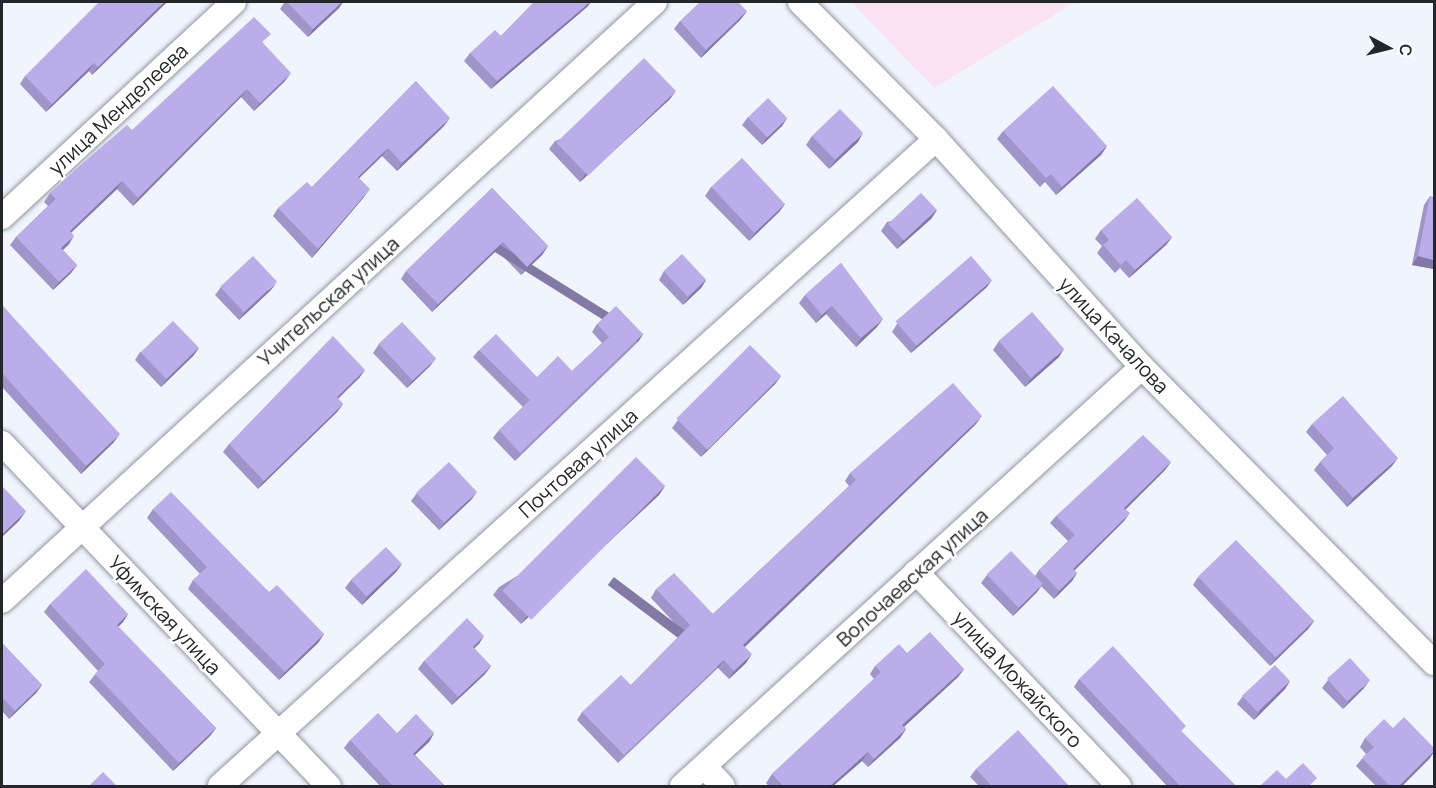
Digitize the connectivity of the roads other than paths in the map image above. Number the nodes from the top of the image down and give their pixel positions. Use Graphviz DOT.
graph roads {
  1 [pos="234,2"];
  2 [pos="655,2"];
  3 [pos="800,2"];
  4 [pos="936,139"];
  5 [pos="2,217"];
  6 [pos="1142,368"];
  7 [pos="2,443"];
  8 [pos="82,526"];
  9 [pos="916,572"];
  10 [pos="2,601"];
  11 [pos="1434,663"];
  12 [pos="276,736"];
  13 [pos="705,767"];
  14 [pos="220,786"];
  15 [pos="329,786"];
  16 [pos="682,786"];
  17 [pos="723,786"];
  18 [pos="1119,786"];
  1 -- 5 [label="street, улица Менделеева"];
  2 -- 8 [label="street, Учительская улица"];
  3 -- 4 [label="street, улица Качалова"];
  4 -- 6 [label="street, улица Качалова"];
  4 -- 12 [label="street, Почтовая улица"];
  6 -- 9 [label="street, Волочаевская улица"];
  6 -- 11 [label="street, улица Качалова"];
  7 -- 8 [label="street, Уфимская улица"];
  8 -- 10 [label="street, Учительская улица"];
  8 -- 12 [label="street, Уфимская улица"];
  9 -- 13 [label="street, Волочаевская улица"];
  9 -- 18 [label="street, улица Можайского"];
  12 -- 14 [label="street, Почтовая улица"];
  12 -- 15 [label="street, Уфимская улица"];
  13 -- 16 [label="street, Волочаевская улица"];
  13 -- 17 [label="street"];
}
